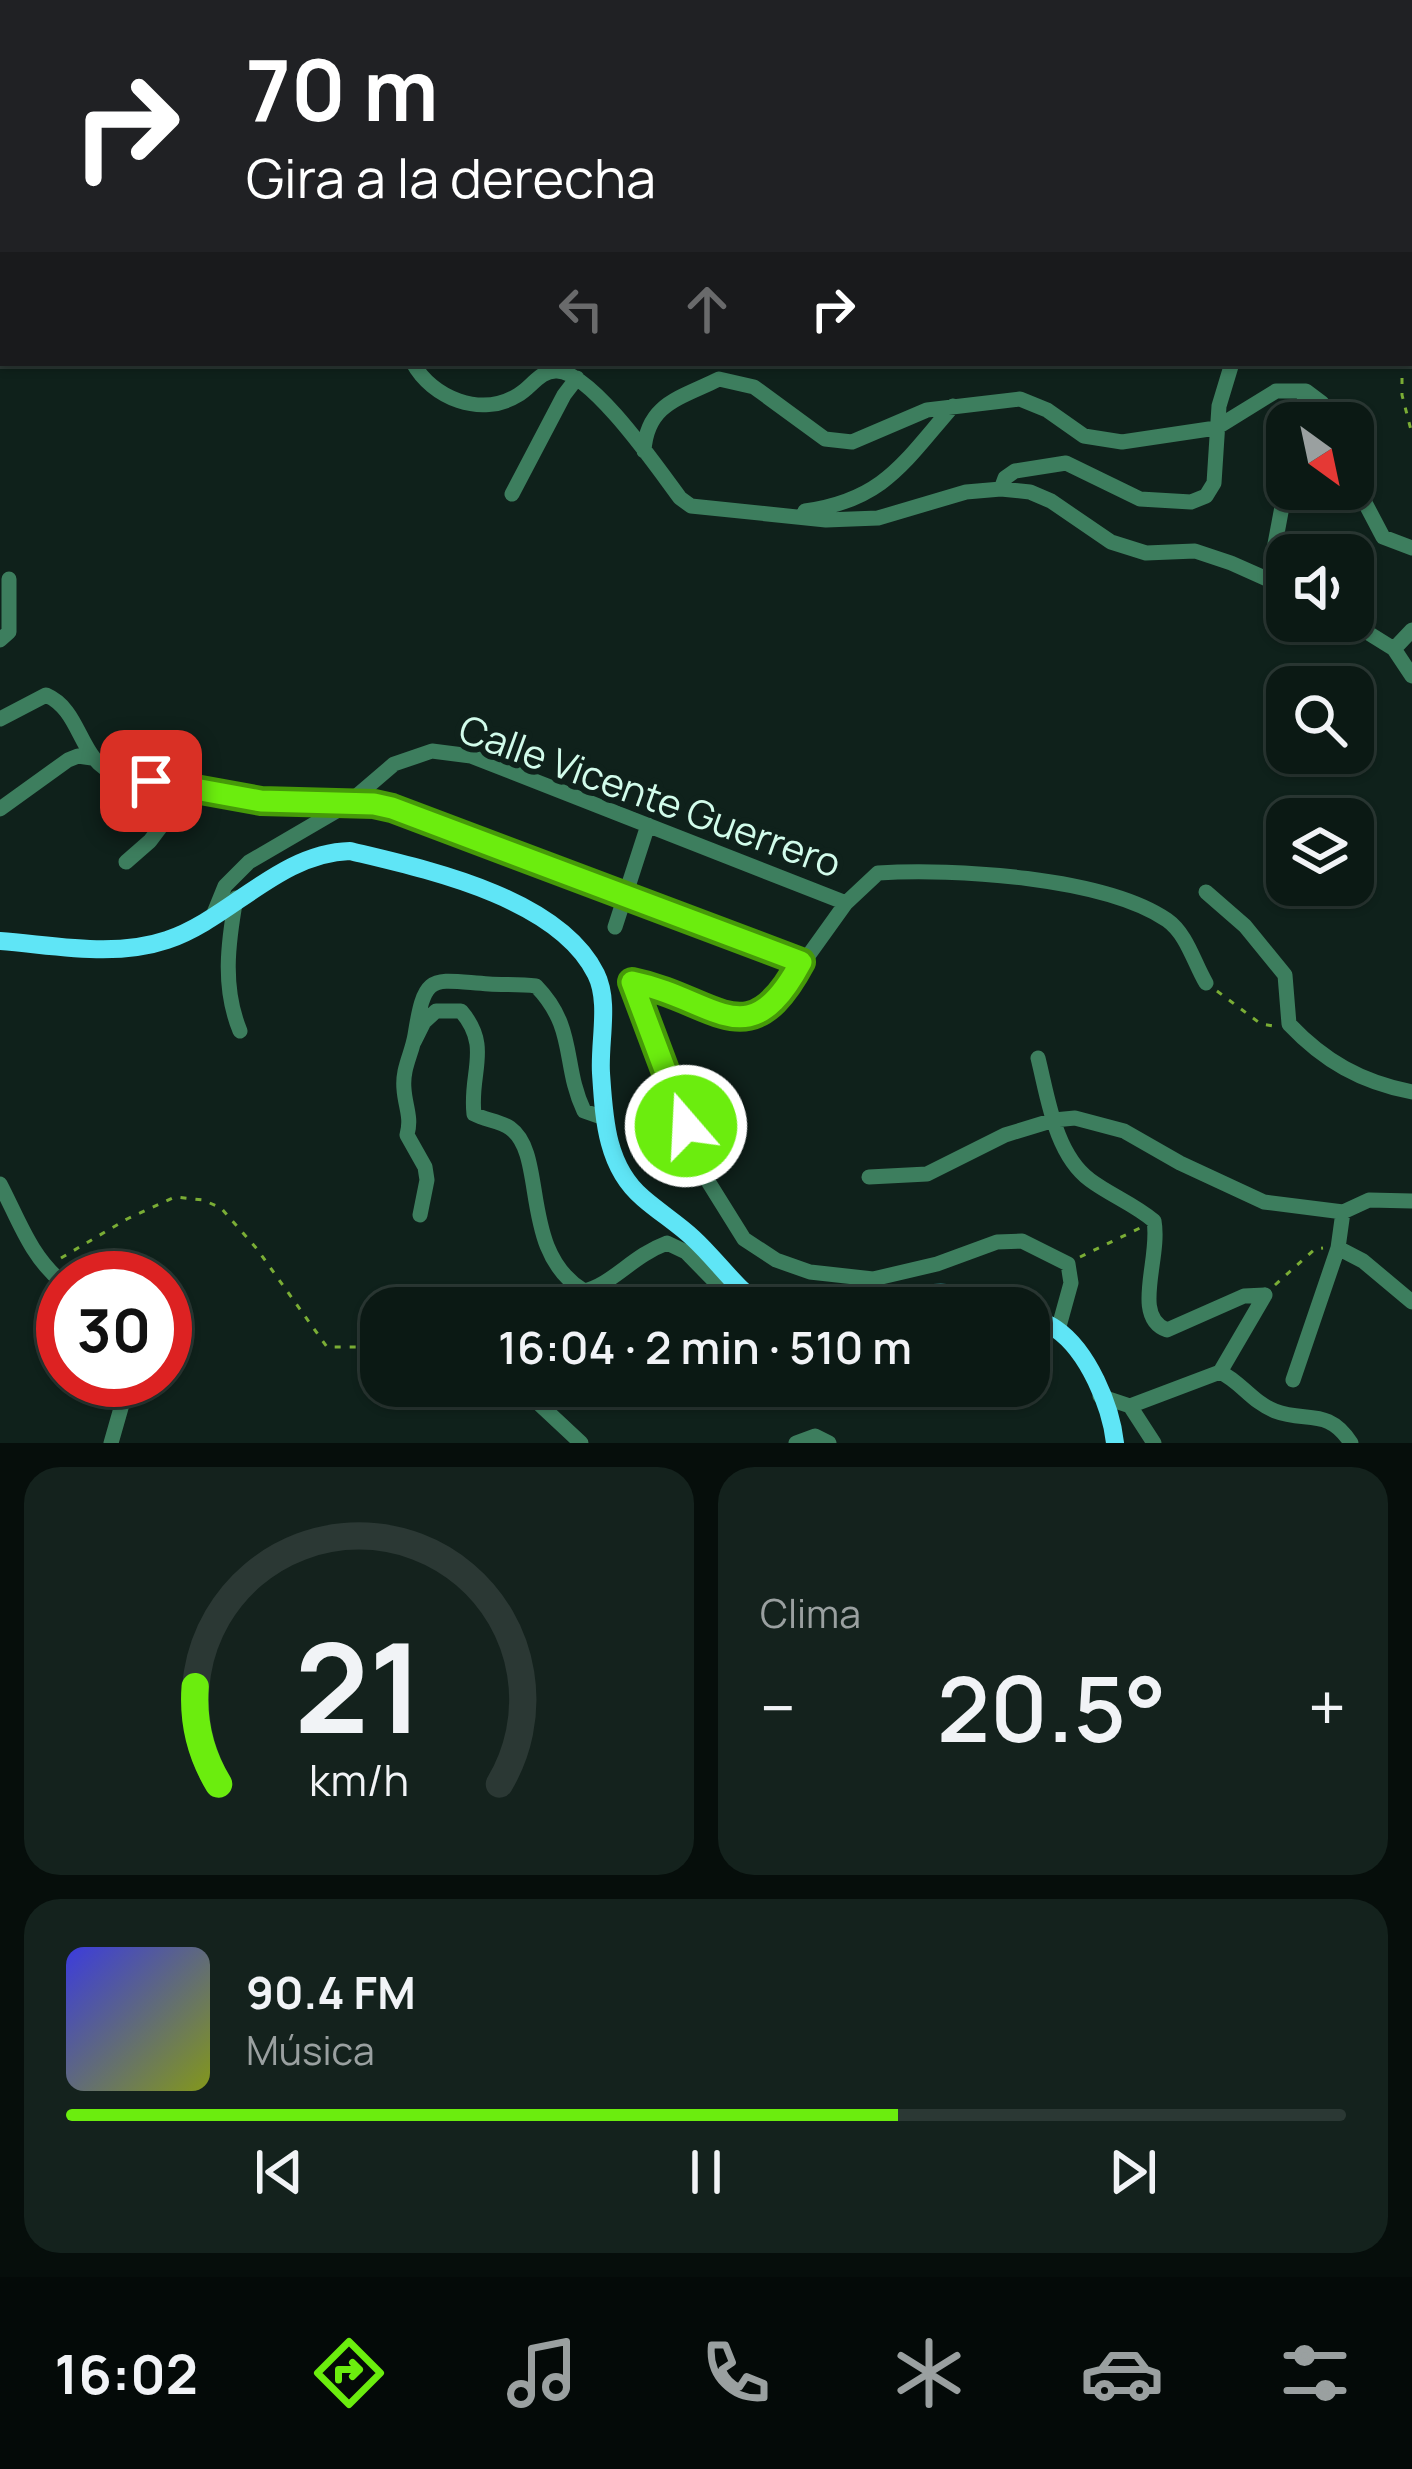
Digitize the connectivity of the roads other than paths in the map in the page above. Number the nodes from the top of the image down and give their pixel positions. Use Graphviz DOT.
graph roads {
  1 [pos="415,366"];
  2 [pos="1231,366"];
  3 [pos="578,378"];
  4 [pos="1306,391"];
  5 [pos="1304,402"];
  6 [pos="1320,402"];
  7 [pos="953,406"];
  8 [pos="1216,428"];
  9 [pos="644,451"];
  10 [pos="1000,489"];
  11 [pos="512,494"];
  12 [pos="1369,510"];
  13 [pos="786,514"];
  14 [pos="1412,535"];
  15 [pos="1383,537"];
  16 [pos="1412,548"];
  17 [pos="10,579"];
  18 [pos="1266,580"];
  19 [pos="1412,630"];
  20 [pos="1374,637"];
  21 [pos="0,640"];
  22 [pos="1394,649"];
  23 [pos="1412,676"];
  24 [pos="0,719"];
  25 [pos="92,758"];
  26 [pos="189,789"];
  27 [pos="345,806"];
  28 [pos="0,809"];
  29 [pos="648,825"];
  30 [pos="126,862"];
  31 [pos="1206,892"];
  32 [pos="624,896"];
  33 [pos="236,898"];
  34 [pos="846,903"];
  35 [pos="214,914"];
  36 [pos="615,927"];
  37 [pos="0,941"];
  38 [pos="801,962"];
  39 [pos="1206,983"];
  40 [pos="240,1030"];
  41 [pos="414,1042"];
  42 [pos="1038,1058"];
  43 [pos="1412,1092"];
  44 [pos="604,1118"];
  45 [pos="1054,1120"];
  46 [pos="869,1177"];
  47 [pos="0,1184"];
  48 [pos="1412,1201"];
  49 [pos="1343,1212"];
  50 [pos="420,1215"];
  51 [pos="1338,1248"];
  52 [pos="36,1254"];
  53 [pos="577,1287"];
  54 [pos="598,1287"];
  55 [pos="720,1287"];
  56 [pos="737,1287"];
  57 [pos="1412,1302"];
  58 [pos="1050,1326"];
  59 [pos="1058,1330"];
  60 [pos="1220,1372"];
  61 [pos="1293,1380"];
  62 [pos="1100,1396"];
  63 [pos="1130,1406"];
  64 [pos="121,1407"];
  65 [pos="542,1407"];
  66 [pos="111,1443"];
  67 [pos="581,1443"];
  68 [pos="796,1443"];
  69 [pos="829,1443"];
  70 [pos="1114,1443"];
  71 [pos="1154,1443"];
  72 [pos="1351,1443"];
  1 -- 3 [label="street"];
  2 -- 8 [label="street"];
  3 -- 9 [label="street"];
  3 -- 11 [label="street"];
  4 -- 5 [label="street"];
  4 -- 6 [label="street"];
  4 -- 8 [label="street"];
  7 -- 8 [label="street"];
  7 -- 9 [label="street"];
  7 -- 13 [label="street"];
  8 -- 10 [label="street"];
  9 -- 13 [label="street"];
  10 -- 13 [label="street"];
  10 -- 18 [label="street"];
  12 -- 15 [label="street"];
  14 -- 15 [label="street"];
  15 -- 16 [label="street"];
  17 -- 21 [label="street"];
  19 -- 22 [label="street"];
  20 -- 22 [label="street"];
  22 -- 23 [label="street"];
  24 -- 25 [label="street"];
  25 -- 26 [label="street"];
  25 -- 28 [label="street"];
  26 -- 27 [label="street"];
  26 -- 30 [label="street"];
  27 -- 29 [label="street, Calle Vicente Guerrero"];
  27 -- 32 [label="street"];
  27 -- 35 [label="street"];
  29 -- 32 [label="street"];
  29 -- 34 [label="street, Calle Vicente Guerrero"];
  31 -- 43 [label="street"];
  32 -- 36 [label="street"];
  32 -- 38 [label="street"];
  33 -- 35 [label="main road"];
  33 -- 40 [label="street"];
  33 -- 44 [label="main road"];
  34 -- 38 [label="street"];
  34 -- 39 [label="street, Calle Vicente Guerrero"];
  35 -- 37 [label="main road"];
  38 -- 59 [label="street"];
  41 -- 44 [label="street"];
  41 -- 50 [label="street"];
  41 -- 53 [label="street"];
  42 -- 45 [label="street"];
  44 -- 56 [label="main road"];
  45 -- 46 [label="street"];
  45 -- 49 [label="street"];
  45 -- 60 [label="street"];
  47 -- 52 [label="street"];
  48 -- 49 [label="street"];
  49 -- 51 [label="street"];
  51 -- 57 [label="street"];
  51 -- 61 [label="street"];
  54 -- 55 [label="street"];
  58 -- 59 [label="main road"];
  59 -- 62 [label="main road"];
  60 -- 63 [label="street"];
  60 -- 72 [label="street"];
  62 -- 63 [label="street"];
  62 -- 70 [label="main road"];
  63 -- 71 [label="street"];
  64 -- 66 [label="street"];
  65 -- 67 [label="street"];
  68 -- 69 [label="street"];
}
